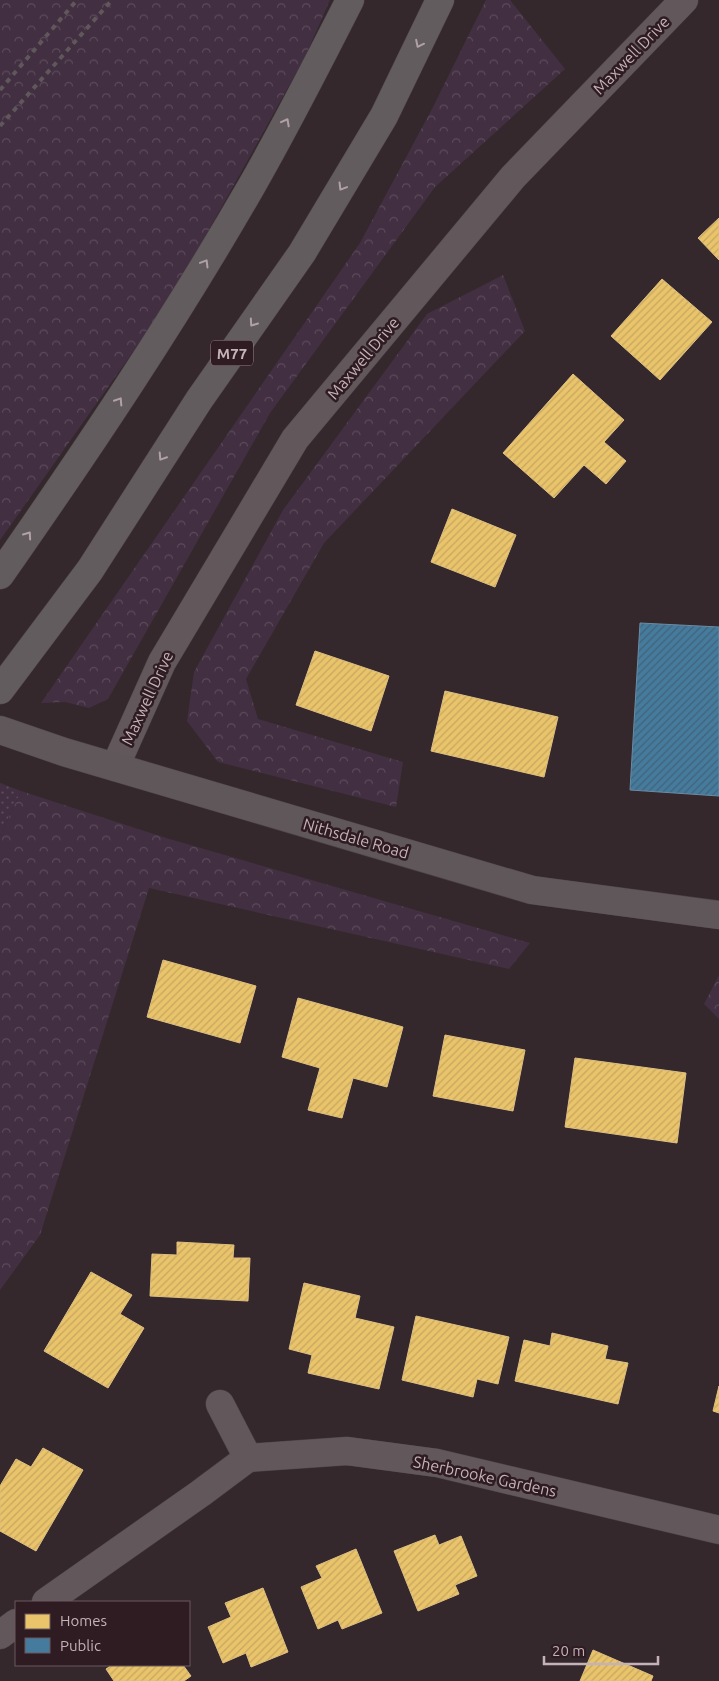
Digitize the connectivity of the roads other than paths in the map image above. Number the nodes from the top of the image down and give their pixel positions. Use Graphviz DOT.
graph roads {
  1 [pos="350,0"];
  2 [pos="440,0"];
  3 [pos="684,0"];
  4 [pos="0,575"];
  5 [pos="0,690"];
  6 [pos="0,730"];
  7 [pos="114,767"];
  8 [pos="719,915"];
  9 [pos="220,1404"];
  10 [pos="248,1458"];
  11 [pos="719,1530"];
  12 [pos="47,1601"];
  13 [pos="15,1625"];
  14 [pos="0,1635"];
  4 -- 1 [label="highway, one-way"];
  2 -- 5 [label="highway, M77, one-way"];
  3 -- 7 [label="street, Maxwell Drive"];
  6 -- 7 [label="street, Nithsdale Road"];
  7 -- 8 [label="street, Nithsdale Road"];
  9 -- 10 [label="street"];
  10 -- 11 [label="street, Sherbrooke Gardens"];
  10 -- 12 [label="street"];
  13 -- 14 [label="street"];
}
